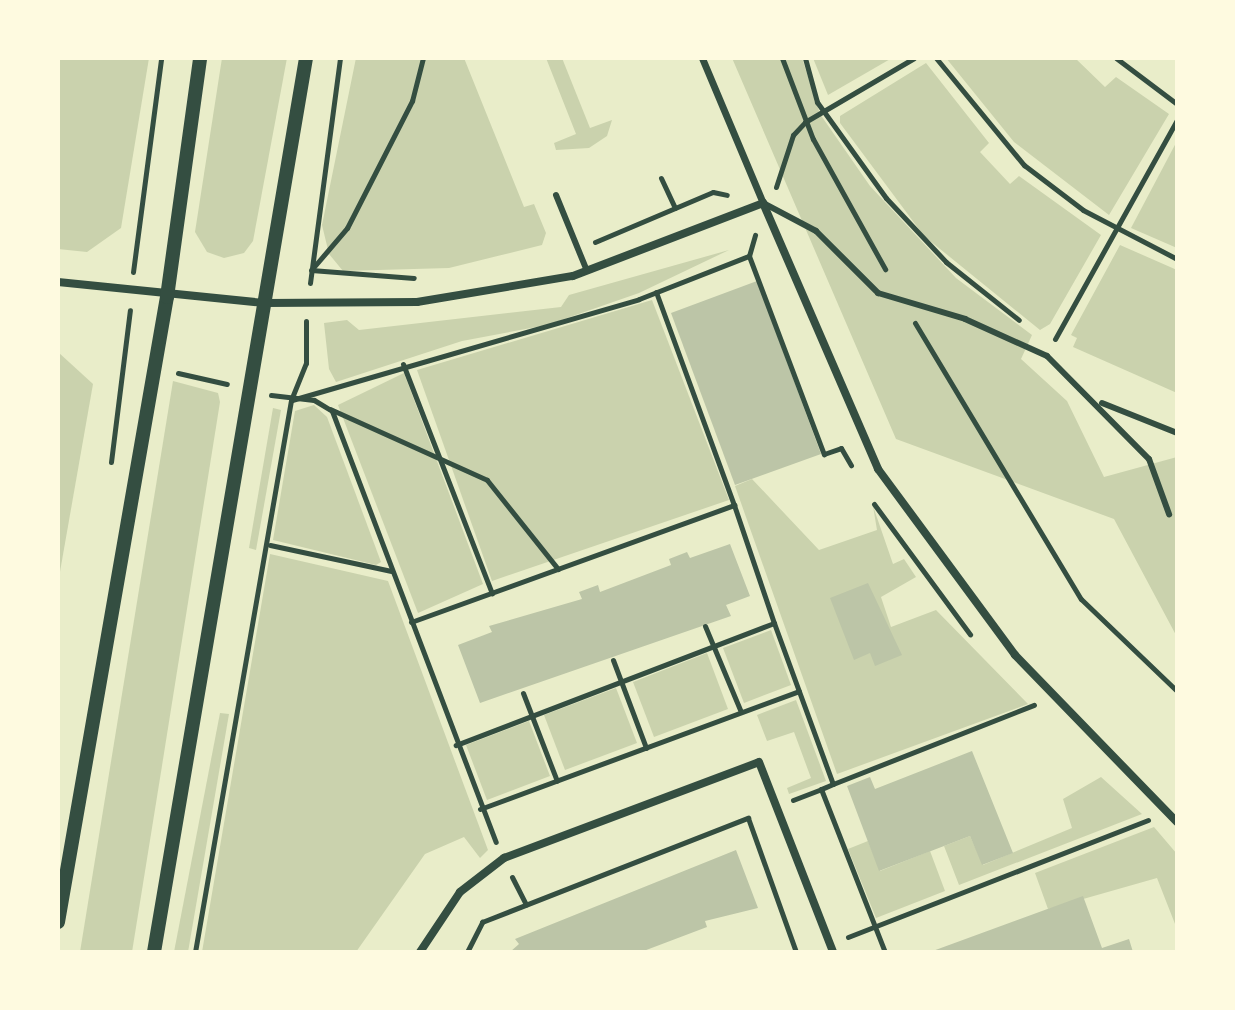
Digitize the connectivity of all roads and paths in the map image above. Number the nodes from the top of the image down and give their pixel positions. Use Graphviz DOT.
graph roads {
  1 [pos="161,58"];
  2 [pos="200,58"];
  3 [pos="306,58"];
  4 [pos="340,58"];
  5 [pos="423,58"];
  6 [pos="702,58"];
  7 [pos="782,58"];
  8 [pos="805,58"];
  9 [pos="914,58"];
  10 [pos="936,58"];
  11 [pos="1116,58"];
  12 [pos="1177,104"];
  13 [pos="824,112"];
  14 [pos="1177,120"];
  15 [pos="805,122"];
  16 [pos="661,178"];
  17 [pos="556,195"];
  18 [pos="763,203"];
  19 [pos="675,208"];
  20 [pos="1116,230"];
  21 [pos="579,249"];
  22 [pos="1177,259"];
  23 [pos="311,270"];
  24 [pos="587,271"];
  25 [pos="428,276"];
  26 [pos="58,282"];
  27 [pos="656,292"];
  28 [pos="130,295"];
  29 [pos="167,297"];
  30 [pos="266,303"];
  31 [pos="308,303"];
  32 [pos="905,305"];
  33 [pos="1033,330"];
  34 [pos="1043,338"];
  35 [pos="1056,338"];
  36 [pos="1064,355"];
  37 [pos="127,360"];
  38 [pos="403,364"];
  39 [pos="153,367"];
  40 [pos="251,390"];
  41 [pos="291,400"];
  42 [pos="1101,403"];
  43 [pos="325,407"];
  44 [pos="1177,433"];
  45 [pos="437,451"];
  46 [pos="110,469"];
  47 [pos="734,505"];
  48 [pos="1169,514"];
  49 [pos="270,545"];
  50 [pos="558,569"];
  51 [pos="392,571"];
  52 [pos="492,593"];
  53 [pos="411,622"];
  54 [pos="774,623"];
  55 [pos="705,626"];
  56 [pos="713,645"];
  57 [pos="613,660"];
  58 [pos="621,681"];
  59 [pos="799,691"];
  60 [pos="1177,691"];
  61 [pos="523,693"];
  62 [pos="1034,705"];
  63 [pos="741,712"];
  64 [pos="531,716"];
  65 [pos="456,745"];
  66 [pos="646,748"];
  67 [pos="557,781"];
  68 [pos="833,784"];
  69 [pos="480,809"];
  70 [pos="1174,817"];
  71 [pos="504,858"];
  72 [pos="526,905"];
  73 [pos="58,922"];
  74 [pos="875,927"];
  75 [pos="831,948"];
  76 [pos="154,952"];
  77 [pos="195,952"];
  78 [pos="420,952"];
  79 [pos="467,952"];
  80 [pos="796,952"];
  81 [pos="885,952"];
  1 -- 28 [label="path"];
  2 -- 29 [label="street"];
  3 -- 30 [label="street"];
  4 -- 23 [label="path"];
  5 -- 23 [label="path"];
  6 -- 18 [label="street"];
  7 -- 15 [label="path"];
  8 -- 13 [label="path"];
  9 -- 13 [label="path"];
  10 -- 20 [label="path"];
  11 -- 12 [label="path"];
  13 -- 15 [label="path"];
  13 -- 33 [label="path"];
  14 -- 20 [label="path"];
  15 -- 18 [label="path"];
  15 -- 32 [label="path"];
  16 -- 19 [label="path"];
  17 -- 21 [label="lane"];
  18 -- 19 [label="path"];
  18 -- 24 [label="street"];
  18 -- 27 [label="path"];
  18 -- 32 [label="lane"];
  18 -- 70 [label="street"];
  19 -- 21 [label="path"];
  20 -- 22 [label="path"];
  20 -- 35 [label="path"];
  21 -- 24 [label="lane"];
  23 -- 25 [label="path"];
  23 -- 31 [label="path"];
  24 -- 31 [label="street"];
  26 -- 28 [label="street"];
  27 -- 38 [label="path"];
  27 -- 47 [label="path"];
  28 -- 29 [label="street"];
  28 -- 37 [label="path"];
  29 -- 30 [label="street"];
  29 -- 39 [label="street"];
  30 -- 31 [label="street"];
  30 -- 40 [label="street"];
  31 -- 41 [label="path"];
  32 -- 42 [label="lane"];
  32 -- 60 [label="path"];
  34 -- 36 [label="path"];
  37 -- 39 [label="path"];
  37 -- 46 [label="path"];
  38 -- 41 [label="path"];
  38 -- 45 [label="path"];
  39 -- 40 [label="path"];
  39 -- 73 [label="street"];
  40 -- 41 [label="path"];
  40 -- 76 [label="street"];
  41 -- 43 [label="path"];
  41 -- 49 [label="path"];
  42 -- 44 [label="lane"];
  42 -- 48 [label="lane"];
  43 -- 45 [label="path"];
  43 -- 51 [label="path"];
  45 -- 50 [label="path"];
  45 -- 52 [label="path"];
  47 -- 50 [label="path"];
  47 -- 54 [label="path"];
  49 -- 51 [label="path"];
  49 -- 77 [label="path"];
  50 -- 52 [label="path"];
  51 -- 53 [label="path"];
  52 -- 53 [label="path"];
  53 -- 65 [label="path"];
  54 -- 56 [label="path"];
  54 -- 59 [label="path"];
  55 -- 56 [label="path"];
  56 -- 58 [label="path"];
  56 -- 63 [label="path"];
  57 -- 58 [label="path"];
  58 -- 64 [label="path"];
  58 -- 66 [label="path"];
  59 -- 63 [label="path"];
  59 -- 68 [label="path"];
  61 -- 64 [label="path"];
  62 -- 68 [label="path"];
  63 -- 66 [label="path"];
  64 -- 65 [label="path"];
  64 -- 67 [label="path"];
  65 -- 69 [label="path"];
  66 -- 67 [label="path"];
  67 -- 69 [label="path"];
  68 -- 74 [label="path"];
  69 -- 71 [label="path"];
  70 -- 74 [label="path"];
  71 -- 72 [label="path"];
  71 -- 75 [label="street"];
  71 -- 78 [label="street"];
  72 -- 79 [label="path"];
  72 -- 80 [label="path"];
  74 -- 75 [label="path"];
  74 -- 81 [label="path"];
}
